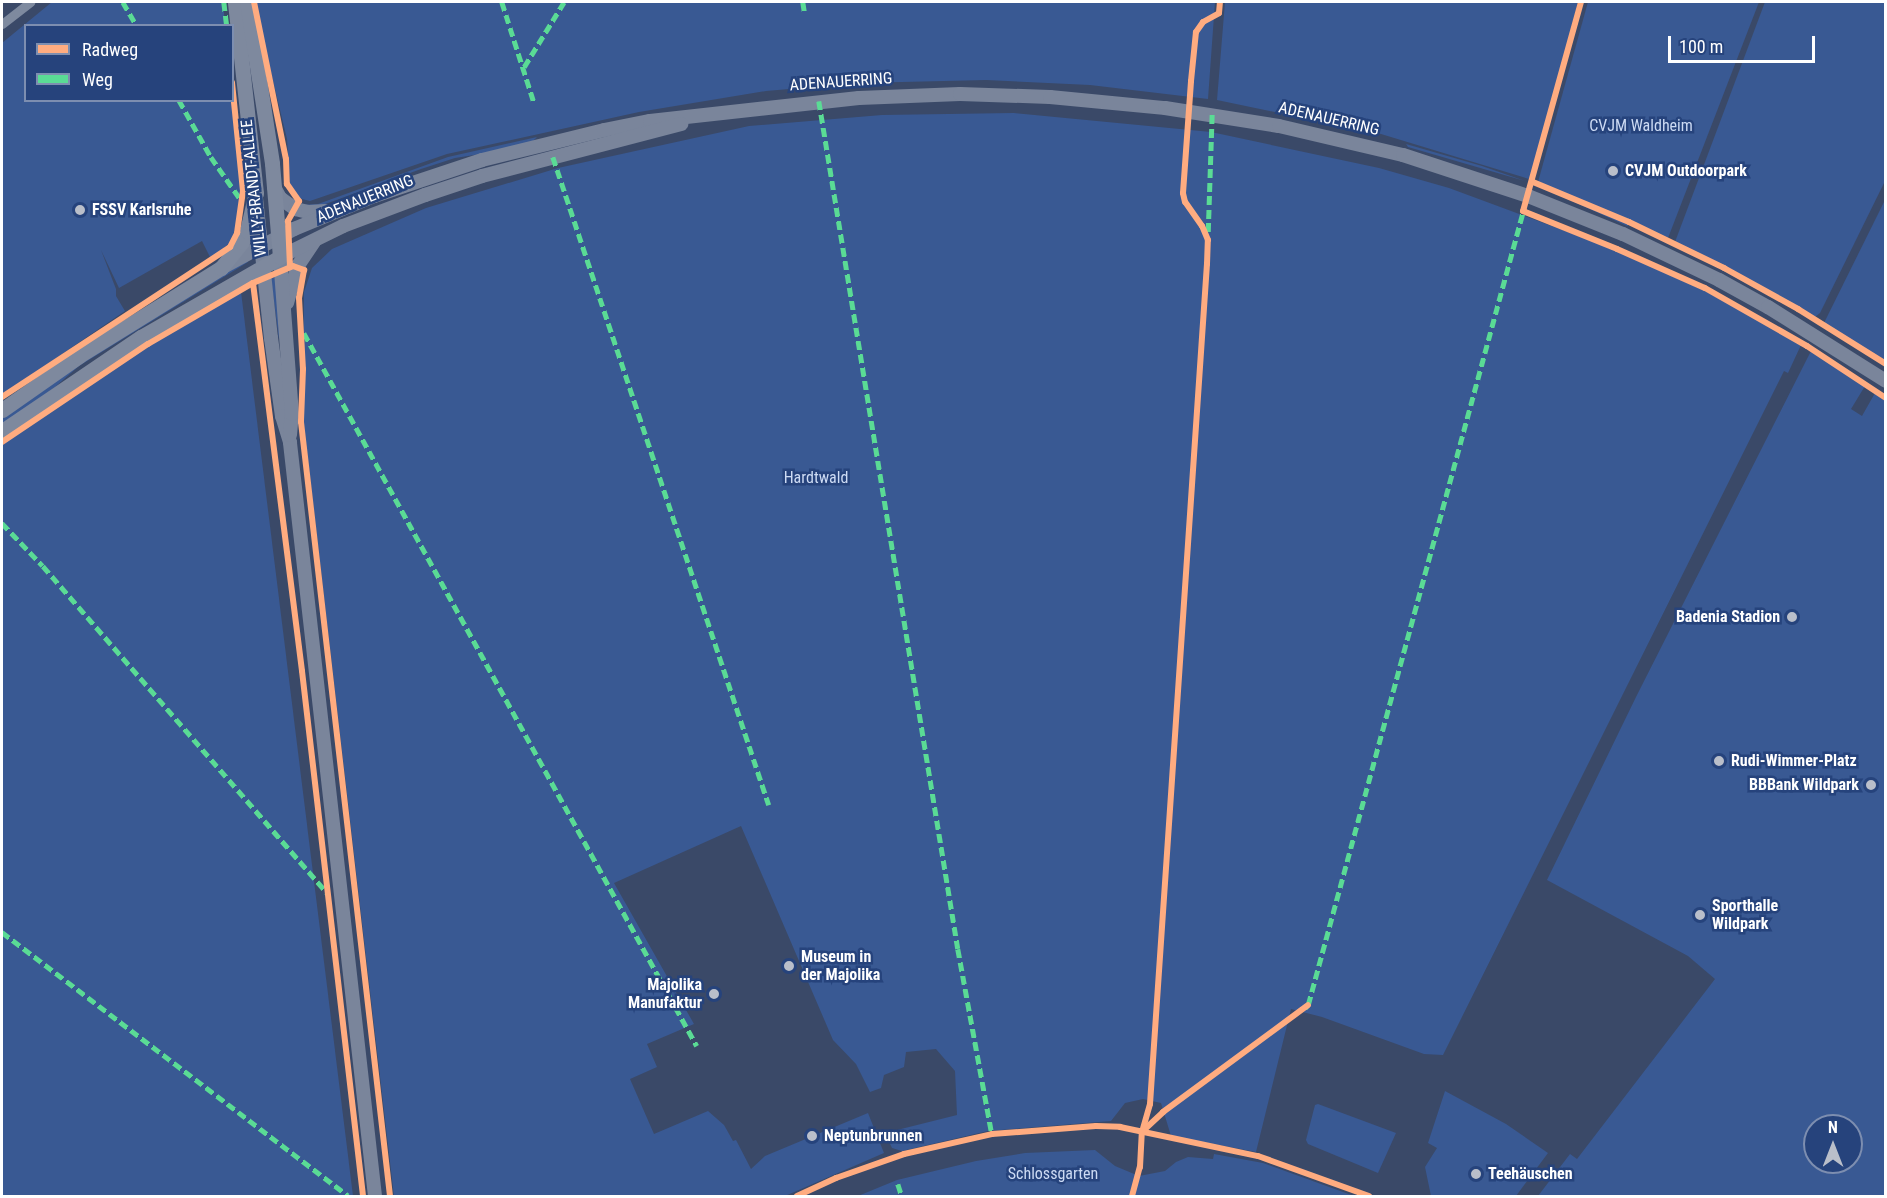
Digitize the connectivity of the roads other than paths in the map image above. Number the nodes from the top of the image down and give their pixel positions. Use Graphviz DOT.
graph roads {
  1 [pos="30,2"];
  2 [pos="235,2"];
  3 [pos="246,2"];
  4 [pos="2,24"];
  5 [pos="714,114"];
  6 [pos="274,187"];
  7 [pos="256,193"];
  8 [pos="339,210"];
  9 [pos="279,237"];
  10 [pos="318,238"];
  11 [pos="261,246"];
  12 [pos="280,257"];
  13 [pos="263,265"];
  14 [pos="221,268"];
  15 [pos="285,317"];
  16 [pos="1886,381"];
  17 [pos="2,410"];
  18 [pos="2,430"];
  19 [pos="290,443"];
  20 [pos="375,1197"];
  1 -- 4 [label="street"];
  2 -- 7 [label="main road, WILLY-BRANDT-ALLEE"];
  3 -- 6 [label="main road, WILLY-BRANDT-ALLEE"];
  5 -- 8 [label="main road, ADENAUERRING"];
  5 -- 10 [label="main road, ADENAUERRING"];
  5 -- 16 [label="main road, ADENAUERRING"];
  6 -- 8 [label="main road"];
  6 -- 9 [label="main road, WILLY-BRANDT-ALLEE"];
  7 -- 11 [label="main road, WILLY-BRANDT-ALLEE"];
  7 -- 14 [label="main road"];
  8 -- 9 [label="main road, ADENAUERRING"];
  9 -- 11 [label="main road, ADENAUERRING"];
  9 -- 12 [label="main road, WILLY-BRANDT-ALLEE"];
  10 -- 12 [label="main road, ADENAUERRING"];
  10 -- 15 [label="main road"];
  11 -- 13 [label="main road, WILLY-BRANDT-ALLEE"];
  11 -- 14 [label="main road, ADENAUERRING"];
  12 -- 13 [label="main road, ADENAUERRING"];
  12 -- 15 [label="main road, WILLY-BRANDT-ALLEE"];
  13 -- 18 [label="main road, ADENAUERRING"];
  13 -- 19 [label="main road, WILLY-BRANDT-ALLEE"];
  14 -- 17 [label="main road, ADENAUERRING"];
  15 -- 19 [label="main road, WILLY-BRANDT-ALLEE"];
  19 -- 20 [label="main road, WILLY-BRANDT-ALLEE"];
}
